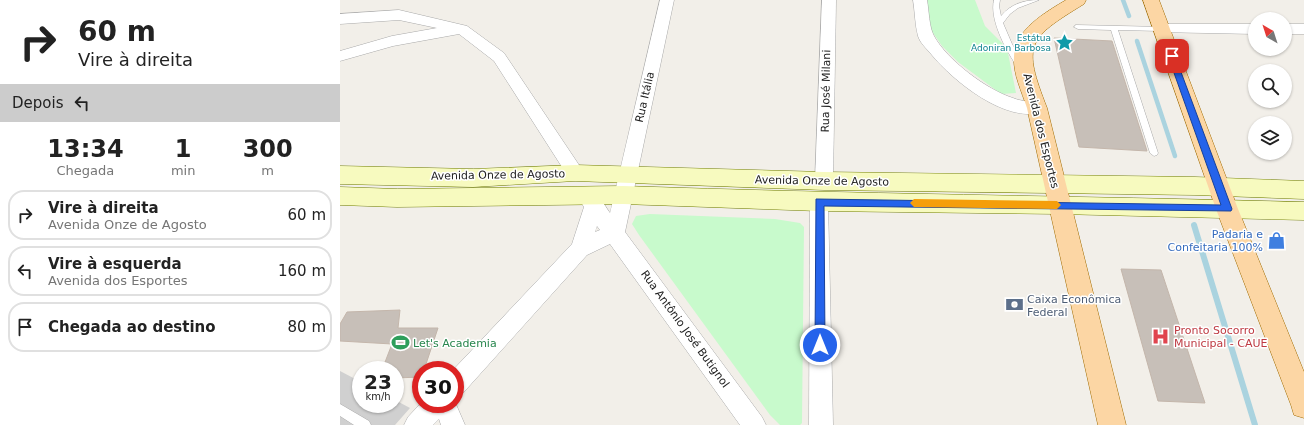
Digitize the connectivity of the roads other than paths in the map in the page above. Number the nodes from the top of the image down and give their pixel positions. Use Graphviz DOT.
graph roads {
  1 [pos="667,0"];
  2 [pos="829,0"];
  3 [pos="920,0"];
  4 [pos="997,0"];
  5 [pos="1036,0"];
  6 [pos="1078,0"];
  7 [pos="1151,0"];
  8 [pos="340,20"];
  9 [pos="1000,22"];
  10 [pos="1078,27"];
  11 [pos="1114,28"];
  12 [pos="462,29"];
  13 [pos="1161,29"];
  14 [pos="1248,29"];
  15 [pos="1292,29"];
  16 [pos="1304,29"];
  17 [pos="340,56"];
  18 [pos="1025,72"];
  19 [pos="1037,108"];
  20 [pos="1154,153"];
  21 [pos="575,173"];
  22 [pos="340,175"];
  23 [pos="824,181"];
  24 [pos="626,185"];
  25 [pos="1219,187"];
  26 [pos="1304,190"];
  27 [pos="1057,195"];
  28 [pos="340,196"];
  29 [pos="590,200"];
  30 [pos="819,202"];
  31 [pos="1227,209"];
  32 [pos="1304,211"];
  33 [pos="615,232"];
  34 [pos="580,249"];
  35 [pos="464,375"];
  36 [pos="1304,405"];
  37 [pos="340,410"];
  38 [pos="428,413"];
  39 [pos="448,413"];
  40 [pos="365,425"];
  41 [pos="416,425"];
  42 [pos="453,425"];
  43 [pos="754,425"];
  44 [pos="821,425"];
  45 [pos="1112,425"];
  1 -- 24 [label="street, Rua Itália"];
  2 -- 23 [label="street, Rua José Milani"];
  3 -- 19 [label="street"];
  4 -- 9 [label="lane"];
  5 -- 9 [label="lane"];
  6 -- 18 [label="main road, Avenida dos Esportes"];
  7 -- 13 [label="main road"];
  8 -- 12 [label="street"];
  9 -- 18 [label="lane"];
  10 -- 11 [label="lane"];
  11 -- 13 [label="lane"];
  11 -- 20 [label="lane"];
  12 -- 17 [label="street"];
  12 -- 21 [label="street"];
  13 -- 14 [label="street"];
  13 -- 25 [label="main road"];
  15 -- 16 [label="street"];
  18 -- 19 [label="main road, Avenida dos Esportes"];
  19 -- 27 [label="main road, Avenida dos Esportes"];
  21 -- 22 [label="main road, Avenida Onze de Agosto"];
  21 -- 24 [label="main road, Avenida Onze de Agosto"];
  23 -- 24 [label="main road, Avenida Onze de Agosto"];
  23 -- 27 [label="main road, Avenida Onze de Agosto"];
  24 -- 29 [label="main road, Avenida Onze de Agosto"];
  24 -- 30 [label="main road, Avenida Onze de Agosto"];
  24 -- 33 [label="street, Rua Itália"];
  25 -- 26 [label="main road, Avenida Onze de Agosto"];
  25 -- 27 [label="main road, Avenida Onze de Agosto"];
  25 -- 31 [label="main road"];
  27 -- 30 [label="main road, Avenida Onze de Agosto"];
  27 -- 31 [label="main road, Avenida Onze de Agosto"];
  27 -- 45 [label="main road, Avenida dos Esportes"];
  28 -- 29 [label="main road, Avenida Onze de Agosto"];
  29 -- 33 [label="street, Rua Antônio José Butignol"];
  29 -- 34 [label="street"];
  30 -- 44 [label="street"];
  31 -- 32 [label="main road, Avenida Onze de Agosto"];
  31 -- 36 [label="main road"];
  33 -- 34 [label="street"];
  33 -- 43 [label="street, Rua Antônio José Butignol"];
  34 -- 35 [label="street"];
  37 -- 40 [label="lane"];
  38 -- 41 [label="street"];
  39 -- 42 [label="street"];
}
